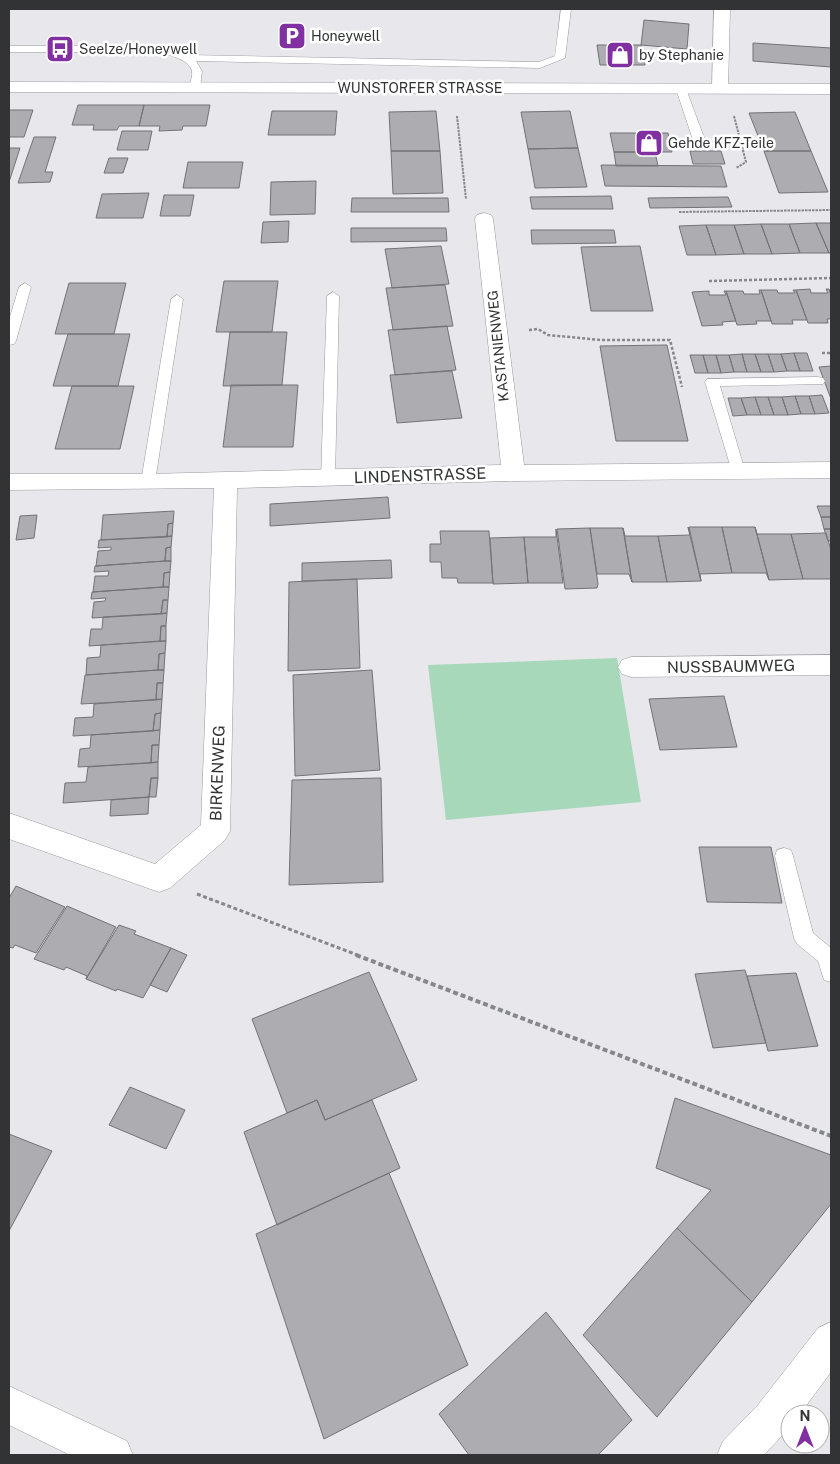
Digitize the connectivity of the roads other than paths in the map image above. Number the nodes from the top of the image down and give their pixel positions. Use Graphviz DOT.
graph roads {
  1 [pos="566,9"];
  2 [pos="722,9"];
  3 [pos="9,49"];
  4 [pos="186,58"];
  5 [pos="9,87"];
  6 [pos="195,87"];
  7 [pos="681,89"];
  8 [pos="723,89"];
  9 [pos="831,89"];
  10 [pos="699,140"];
  11 [pos="484,219"];
  12 [pos="25,287"];
  13 [pos="333,296"];
  14 [pos="177,299"];
  15 [pos="9,341"];
  16 [pos="818,381"];
  17 [pos="831,470"];
  18 [pos="738,471"];
  19 [pos="513,473"];
  20 [pos="328,478"];
  21 [pos="226,481"];
  22 [pos="9,482"];
  23 [pos="148,482"];
  24 [pos="831,665"];
  25 [pos="631,667"];
  26 [pos="9,826"];
  27 [pos="784,856"];
  28 [pos="831,973"];
  29 [pos="831,1342"];
  30 [pos="9,1405"];
  31 [pos="114,1455"];
  32 [pos="737,1455"];
  1 -- 4 [label="lane"];
  2 -- 8 [label="street"];
  3 -- 4 [label="lane"];
  4 -- 6 [label="lane"];
  5 -- 6 [label="street, WUNSTORFER STRASSE"];
  6 -- 7 [label="street, WUNSTORFER STRASSE"];
  7 -- 8 [label="street, WUNSTORFER STRASSE"];
  7 -- 10 [label="lane"];
  8 -- 9 [label="street, WUNSTORFER STRASSE"];
  11 -- 19 [label="street, KASTANIENWEG"];
  12 -- 15 [label="lane"];
  13 -- 20 [label="lane"];
  14 -- 23 [label="lane"];
  16 -- 18 [label="lane"];
  17 -- 18 [label="street, LINDENSTRASSE"];
  18 -- 19 [label="street, LINDENSTRASSE"];
  19 -- 20 [label="street, LINDENSTRASSE"];
  20 -- 21 [label="street, LINDENSTRASSE"];
  21 -- 23 [label="street, LINDENSTRASSE"];
  21 -- 26 [label="street, BIRKENWEG"];
  22 -- 23 [label="street, LINDENSTRASSE"];
  24 -- 25 [label="street, NUSSBAUMWEG"];
  27 -- 28 [label="lane"];
  29 -- 32 [label="street"];
  30 -- 31 [label="street"];
}
